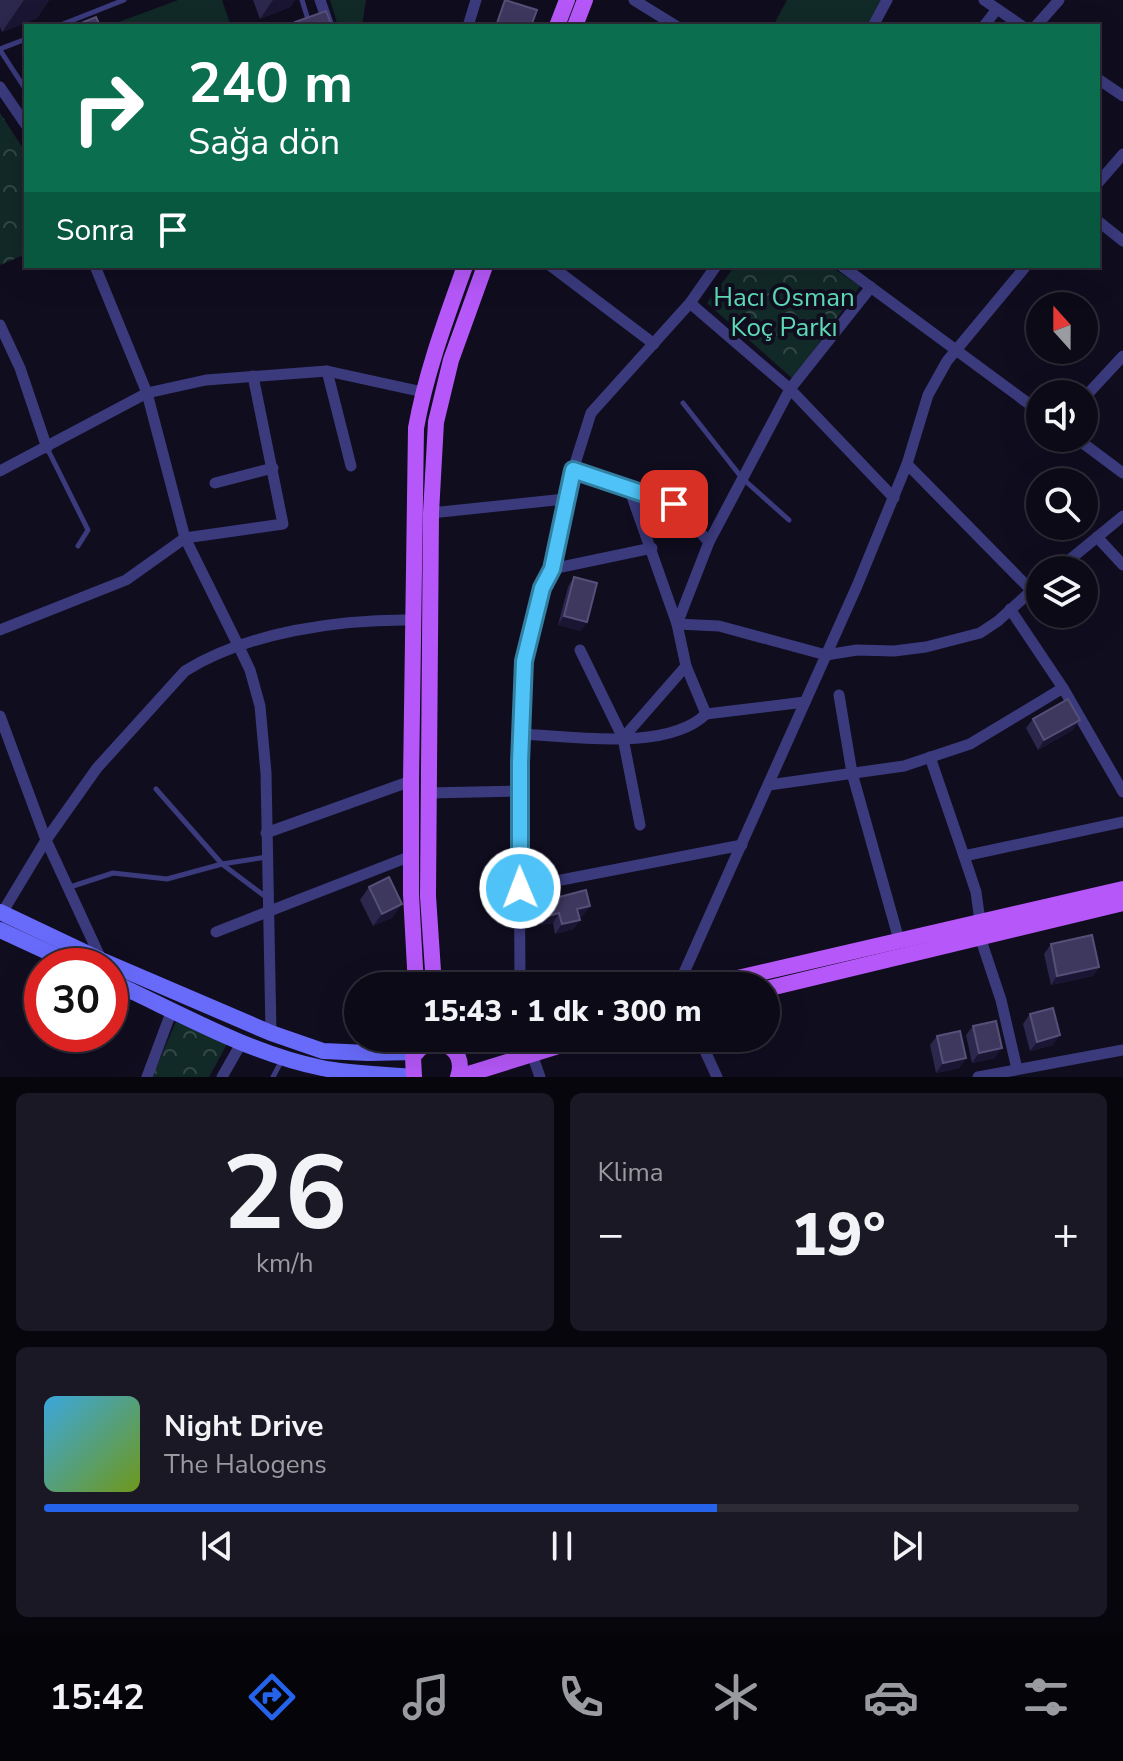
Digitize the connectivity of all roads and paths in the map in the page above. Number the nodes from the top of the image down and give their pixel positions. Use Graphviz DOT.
graph roads {
  1 [pos="124,0"];
  2 [pos="302,0"];
  3 [pos="320,0"];
  4 [pos="476,0"];
  5 [pos="567,0"];
  6 [pos="585,0"];
  7 [pos="634,0"];
  8 [pos="887,0"];
  9 [pos="984,0"];
  10 [pos="1059,0"];
  11 [pos="997,9"];
  12 [pos="63,24"];
  13 [pos="308,24"];
  14 [pos="328,24"];
  15 [pos="469,24"];
  16 [pos="558,24"];
  17 [pos="576,24"];
  18 [pos="673,24"];
  19 [pos="874,24"];
  20 [pos="986,24"];
  21 [pos="1019,24"];
  22 [pos="1038,24"];
  23 [pos="24,40"];
  24 [pos="0,50"];
  25 [pos="1100,80"];
  26 [pos="0,87"];
  27 [pos="24,87"];
  28 [pos="1123,96"];
  29 [pos="24,122"];
  30 [pos="1123,154"];
  31 [pos="1100,181"];
  32 [pos="1100,223"];
  33 [pos="1123,241"];
  34 [pos="96,268"];
  35 [pos="460,268"];
  36 [pos="484,268"];
  37 [pos="554,268"];
  38 [pos="715,268"];
  39 [pos="845,268"];
  40 [pos="1024,268"];
  41 [pos="871,287"];
  42 [pos="690,303"];
  43 [pos="0,325"];
  44 [pos="654,344"];
  45 [pos="957,350"];
  46 [pos="1123,356"];
  47 [pos="327,371"];
  48 [pos="253,376"];
  49 [pos="1098,383"];
  50 [pos="790,389"];
  51 [pos="423,392"];
  52 [pos="147,393"];
  53 [pos="1026,402"];
  54 [pos="683,403"];
  55 [pos="47,448"];
  56 [pos="1095,452"];
  57 [pos="907,464"];
  58 [pos="351,466"];
  59 [pos="273,468"];
  60 [pos="573,470"];
  61 [pos="0,471"];
  62 [pos="1123,473"];
  63 [pos="742,478"];
  64 [pos="215,483"];
  65 [pos="630,491"];
  66 [pos="894,498"];
  67 [pos="565,499"];
  68 [pos="431,513"];
  69 [pos="1123,516"];
  70 [pos="789,520"];
  71 [pos="1098,536"];
  72 [pos="185,538"];
  73 [pos="1098,538"];
  74 [pos="1093,540"];
  75 [pos="709,542"];
  76 [pos="78,546"];
  77 [pos="652,548"];
  78 [pos="1074,556"];
  79 [pos="1123,565"];
  80 [pos="552,569"];
  81 [pos="1026,578"];
  82 [pos="1026,595"];
  83 [pos="1010,609"];
  84 [pos="413,620"];
  85 [pos="677,624"];
  86 [pos="0,630"];
  87 [pos="239,647"];
  88 [pos="580,650"];
  89 [pos="826,655"];
  90 [pos="686,666"];
  91 [pos="1063,688"];
  92 [pos="839,695"];
  93 [pos="805,702"];
  94 [pos="706,714"];
  95 [pos="0,716"];
  96 [pos="520,734"];
  97 [pos="623,738"];
  98 [pos="930,757"];
  99 [pos="852,773"];
  100 [pos="411,781"];
  101 [pos="769,785"];
  102 [pos="156,789"];
  103 [pos="519,791"];
  104 [pos="1123,792"];
  105 [pos="429,793"];
  106 [pos="1123,822"];
  107 [pos="640,825"];
  108 [pos="266,833"];
  109 [pos="46,840"];
  110 [pos="742,845"];
  111 [pos="411,856"];
  112 [pos="964,856"];
  113 [pos="267,857"];
  114 [pos="222,864"];
  115 [pos="69,887"];
  116 [pos="520,888"];
  117 [pos="1123,889"];
  118 [pos="1123,903"];
  119 [pos="268,905"];
  120 [pos="1,912"];
  121 [pos="980,929"];
  122 [pos="0,930"];
  123 [pos="216,932"];
  124 [pos="899,940"];
  125 [pos="39,948"];
  126 [pos="76,948"];
  127 [pos="96,948"];
  128 [pos="128,972"];
  129 [pos="415,972"];
  130 [pos="433,972"];
  131 [pos="520,972"];
  132 [pos="684,972"];
  133 [pos="763,972"];
  134 [pos="780,985"];
  135 [pos="128,989"];
  136 [pos="172,1010"];
  137 [pos="271,1033"];
  138 [pos="242,1042"];
  139 [pos="1123,1050"];
  140 [pos="344,1052"];
  141 [pos="346,1052"];
  142 [pos="374,1052"];
  143 [pos="416,1052"];
  144 [pos="453,1052"];
  145 [pos="538,1052"];
  146 [pos="705,1052"];
  147 [pos="532,1054"];
  148 [pos="284,1056"];
  149 [pos="1017,1069"];
  150 [pos="321,1073"];
  151 [pos="147,1077"];
  152 [pos="222,1077"];
  153 [pos="273,1077"];
  154 [pos="414,1077"];
  155 [pos="458,1077"];
  156 [pos="540,1077"];
  157 [pos="717,1077"];
  158 [pos="978,1077"];
  1 -- 12 [label="lane"];
  2 -- 13 [label="lane"];
  3 -- 14 [label="street"];
  4 -- 15 [label="street"];
  5 -- 16 [label="main road"];
  6 -- 17 [label="main road"];
  7 -- 18 [label="street"];
  8 -- 19 [label="street"];
  9 -- 11 [label="street"];
  10 -- 22 [label="street"];
  11 -- 20 [label="street"];
  11 -- 21 [label="street"];
  23 -- 24 [label="lane"];
  24 -- 27 [label="lane"];
  25 -- 28 [label="street"];
  26 -- 29 [label="street"];
  30 -- 31 [label="street"];
  32 -- 33 [label="street"];
  34 -- 52 [label="street"];
  35 -- 51 [label="main road"];
  36 -- 68 [label="main road"];
  37 -- 44 [label="street"];
  38 -- 42 [label="street"];
  39 -- 41 [label="street"];
  40 -- 45 [label="street"];
  41 -- 45 [label="street"];
  41 -- 50 [label="street"];
  42 -- 44 [label="street"];
  42 -- 50 [label="street"];
  43 -- 55 [label="street"];
  44 -- 60 [label="street"];
  45 -- 53 [label="street"];
  45 -- 57 [label="street"];
  46 -- 49 [label="street"];
  47 -- 48 [label="street"];
  47 -- 51 [label="street"];
  47 -- 58 [label="street"];
  48 -- 52 [label="street"];
  48 -- 59 [label="street"];
  50 -- 63 [label="street"];
  50 -- 66 [label="street"];
  51 -- 84 [label="main road"];
  52 -- 55 [label="street"];
  52 -- 72 [label="street"];
  54 -- 63 [label="lane"];
  55 -- 61 [label="street"];
  55 -- 76 [label="lane"];
  56 -- 62 [label="street"];
  57 -- 66 [label="street"];
  57 -- 81 [label="street"];
  59 -- 64 [label="street"];
  59 -- 72 [label="street"];
  60 -- 65 [label="street"];
  60 -- 67 [label="street"];
  63 -- 70 [label="lane"];
  63 -- 75 [label="street"];
  65 -- 75 [label="street"];
  65 -- 77 [label="street"];
  66 -- 89 [label="street"];
  67 -- 68 [label="street"];
  67 -- 80 [label="street"];
  68 -- 105 [label="main road"];
  69 -- 71 [label="street"];
  72 -- 86 [label="street"];
  72 -- 87 [label="street"];
  73 -- 79 [label="street"];
  74 -- 78 [label="street"];
  75 -- 85 [label="street"];
  77 -- 80 [label="street"];
  77 -- 85 [label="street"];
  80 -- 96 [label="street"];
  82 -- 83 [label="street"];
  83 -- 89 [label="street"];
  83 -- 91 [label="street"];
  84 -- 87 [label="street"];
  84 -- 100 [label="main road"];
  85 -- 89 [label="street"];
  85 -- 90 [label="street"];
  87 -- 108 [label="street"];
  87 -- 109 [label="street"];
  88 -- 97 [label="street"];
  89 -- 93 [label="street"];
  90 -- 94 [label="street"];
  90 -- 97 [label="street"];
  91 -- 98 [label="street"];
  91 -- 104 [label="street"];
  92 -- 99 [label="street"];
  93 -- 94 [label="street"];
  93 -- 101 [label="street"];
  94 -- 97 [label="street"];
  95 -- 109 [label="street"];
  96 -- 97 [label="street"];
  96 -- 103 [label="street"];
  97 -- 107 [label="street"];
  98 -- 99 [label="street"];
  98 -- 112 [label="street"];
  99 -- 101 [label="street"];
  99 -- 124 [label="street"];
  100 -- 108 [label="street"];
  100 -- 111 [label="main road"];
  101 -- 110 [label="street"];
  102 -- 114 [label="lane"];
  103 -- 105 [label="street"];
  103 -- 116 [label="street"];
  105 -- 130 [label="main road"];
  106 -- 112 [label="street"];
  108 -- 113 [label="street"];
  109 -- 115 [label="street"];
  109 -- 120 [label="street"];
  110 -- 116 [label="street"];
  110 -- 132 [label="street"];
  111 -- 119 [label="street"];
  111 -- 129 [label="main road"];
  112 -- 121 [label="street"];
  113 -- 114 [label="lane"];
  113 -- 119 [label="street"];
  114 -- 115 [label="lane"];
  114 -- 119 [label="lane"];
  115 -- 127 [label="street"];
  116 -- 131 [label="street"];
  117 -- 121 [label="main road"];
  118 -- 121 [label="main road"];
  119 -- 123 [label="street"];
  119 -- 137 [label="street"];
  120 -- 126 [label="main road"];
  121 -- 124 [label="main road"];
  121 -- 134 [label="main road"];
  121 -- 149 [label="street"];
  122 -- 125 [label="main road"];
  124 -- 133 [label="main road"];
  128 -- 137 [label="main road"];
  135 -- 136 [label="main road"];
  136 -- 138 [label="main road"];
  136 -- 151 [label="street"];
  137 -- 140 [label="main road"];
  138 -- 148 [label="main road"];
  138 -- 152 [label="street"];
  139 -- 149 [label="street"];
  141 -- 142 [label="main road"];
  143 -- 154 [label="main road"];
  144 -- 155 [label="main road"];
  145 -- 147 [label="main road"];
  146 -- 157 [label="street"];
  147 -- 155 [label="main road"];
  147 -- 156 [label="street"];
  148 -- 150 [label="main road"];
  148 -- 153 [label="lane"];
  149 -- 158 [label="street"];
  150 -- 154 [label="main road"];
}
